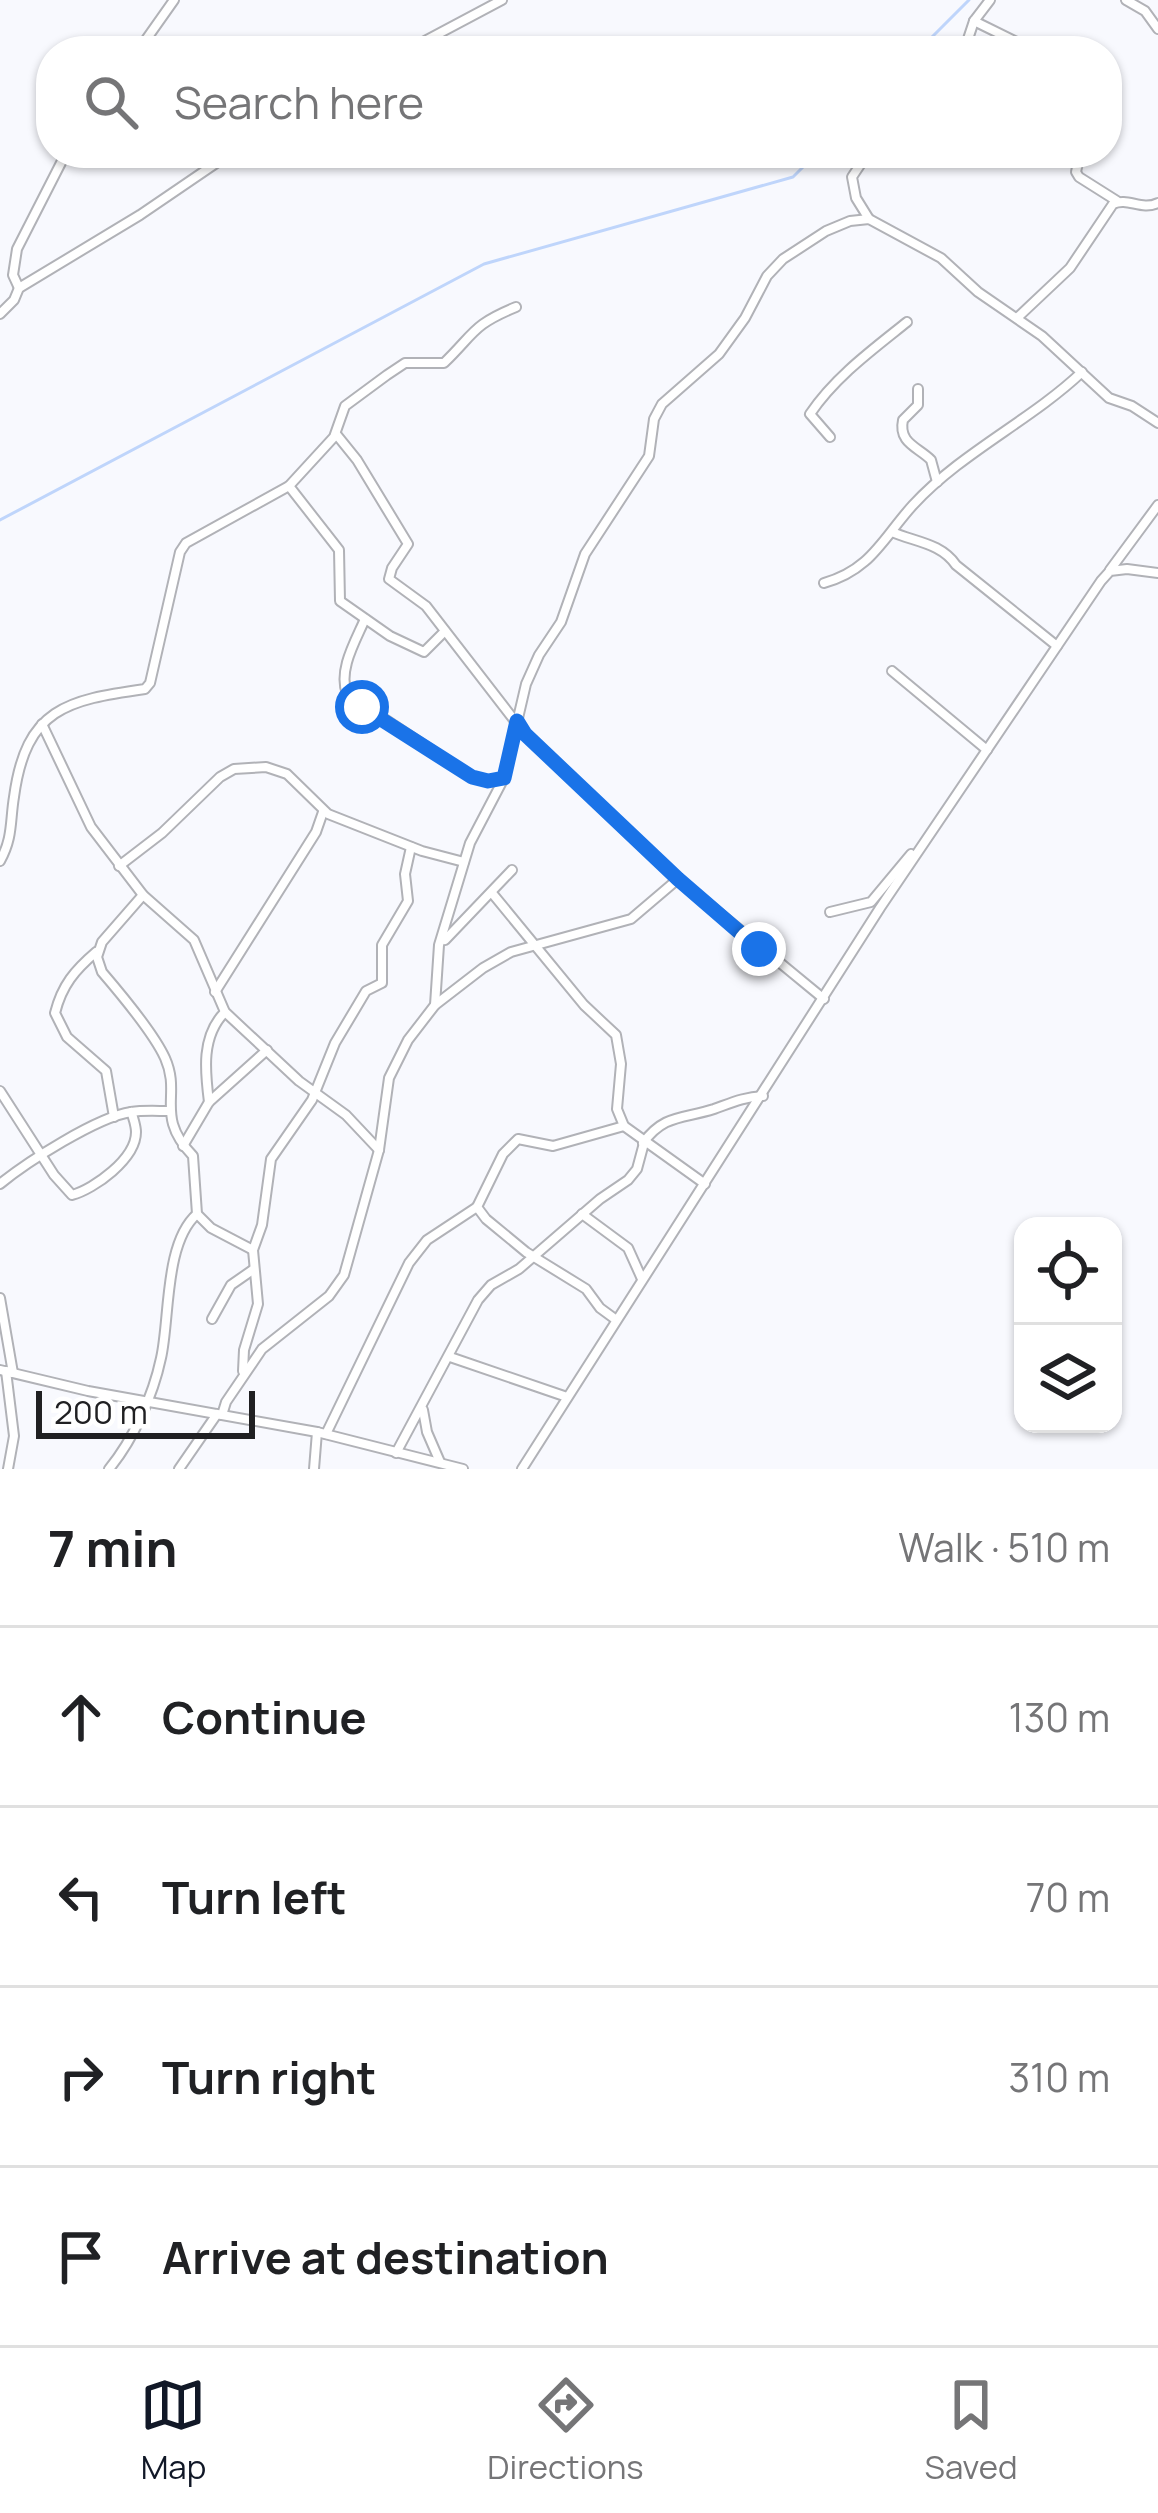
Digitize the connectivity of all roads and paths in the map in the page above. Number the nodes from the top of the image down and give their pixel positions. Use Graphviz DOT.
graph roads {
  1 [pos="174,0"];
  2 [pos="502,0"];
  3 [pos="990,0"];
  4 [pos="1126,0"];
  5 [pos="974,21"];
  6 [pos="1158,29"];
  7 [pos="149,36"];
  8 [pos="434,36"];
  9 [pos="969,36"];
  10 [pos="1004,36"];
  11 [pos="58,168"];
  12 [pos="209,168"];
  13 [pos="858,168"];
  14 [pos="1077,168"];
  15 [pos="1118,201"];
  16 [pos="1158,203"];
  17 [pos="869,219"];
  18 [pos="0,275"];
  19 [pos="17,285"];
  20 [pos="516,307"];
  21 [pos="0,314"];
  22 [pos="1017,319"];
  23 [pos="907,322"];
  24 [pos="1082,372"];
  25 [pos="918,389"];
  26 [pos="1158,423"];
  27 [pos="336,434"];
  28 [pos="830,437"];
  29 [pos="938,482"];
  30 [pos="289,486"];
  31 [pos="1158,505"];
  32 [pos="892,532"];
  33 [pos="1109,571"];
  34 [pos="1158,573"];
  35 [pos="824,583"];
  36 [pos="365,620"];
  37 [pos="446,631"];
  38 [pos="1057,646"];
  39 [pos="892,671"];
  40 [pos="517,721"];
  41 [pos="42,723"];
  42 [pos="987,751"];
  43 [pos="504,778"];
  44 [pos="323,812"];
  45 [pos="411,847"];
  46 [pos="916,849"];
  47 [pos="0,861"];
  48 [pos="464,862"];
  49 [pos="119,866"];
  50 [pos="512,870"];
  51 [pos="678,879"];
  52 [pos="492,893"];
  53 [pos="143,895"];
  54 [pos="830,912"];
  55 [pos="439,945"];
  56 [pos="538,946"];
  57 [pos="98,951"];
  58 [pos="214,992"];
  59 [pos="824,999"];
  60 [pos="435,1005"];
  61 [pos="225,1012"];
  62 [pos="267,1050"];
  63 [pos="0,1090"];
  64 [pos="314,1093"];
  65 [pos="763,1096"];
  66 [pos="209,1102"];
  67 [pos="169,1111"];
  68 [pos="131,1112"];
  69 [pos="114,1117"];
  70 [pos="624,1126"];
  71 [pos="644,1143"];
  72 [pos="183,1146"];
  73 [pos="379,1150"];
  74 [pos="39,1154"];
  75 [pos="0,1184"];
  76 [pos="706,1184"];
  77 [pos="477,1207"];
  78 [pos="197,1214"];
  79 [pos="582,1214"];
  80 [pos="253,1250"];
  81 [pos="535,1257"];
  82 [pos="254,1270"];
  83 [pos="643,1281"];
  84 [pos="0,1298"];
  85 [pos="212,1319"];
  86 [pos="615,1319"];
  87 [pos="2,1321"];
  88 [pos="450,1357"];
  89 [pos="6,1371"];
  90 [pos="243,1373"];
  91 [pos="567,1397"];
  92 [pos="148,1401"];
  93 [pos="423,1408"];
  94 [pos="220,1414"];
  95 [pos="321,1433"];
  96 [pos="395,1453"];
  97 [pos="440,1462"];
  98 [pos="8,1469"];
  99 [pos="109,1469"];
  100 [pos="179,1469"];
  101 [pos="314,1469"];
  102 [pos="463,1469"];
  103 [pos="522,1469"];
  1 -- 7 [label="street"];
  2 -- 8 [label="street"];
  3 -- 5 [label="street"];
  4 -- 6 [label="street"];
  5 -- 9 [label="street"];
  5 -- 10 [label="street"];
  11 -- 19 [label="street"];
  12 -- 19 [label="street"];
  13 -- 17 [label="street"];
  14 -- 15 [label="street"];
  15 -- 16 [label="street"];
  15 -- 22 [label="street"];
  17 -- 22 [label="street"];
  17 -- 40 [label="street"];
  18 -- 19 [label="street"];
  19 -- 21 [label="street"];
  20 -- 27 [label="street"];
  22 -- 24 [label="street"];
  23 -- 28 [label="street"];
  24 -- 26 [label="street"];
  24 -- 29 [label="street"];
  25 -- 29 [label="street"];
  27 -- 30 [label="street"];
  27 -- 37 [label="street"];
  29 -- 32 [label="street"];
  30 -- 36 [label="street"];
  30 -- 41 [label="street"];
  31 -- 33 [label="street"];
  32 -- 35 [label="street"];
  32 -- 38 [label="street"];
  33 -- 34 [label="street"];
  33 -- 38 [label="street"];
  36 -- 37 [label="street"];
  36 -- 43 [label="street"];
  37 -- 40 [label="street"];
  38 -- 42 [label="street"];
  39 -- 42 [label="street"];
  40 -- 43 [label="street"];
  40 -- 51 [label="street"];
  41 -- 47 [label="street"];
  41 -- 49 [label="street"];
  42 -- 59 [label="street"];
  43 -- 48 [label="street"];
  44 -- 45 [label="street"];
  44 -- 49 [label="street"];
  44 -- 58 [label="street"];
  45 -- 48 [label="street"];
  45 -- 64 [label="street"];
  46 -- 54 [label="street"];
  48 -- 55 [label="street"];
  49 -- 53 [label="street"];
  50 -- 52 [label="street"];
  51 -- 56 [label="street"];
  51 -- 59 [label="street"];
  52 -- 55 [label="street"];
  52 -- 56 [label="street"];
  53 -- 57 [label="street"];
  53 -- 58 [label="street"];
  55 -- 60 [label="street"];
  56 -- 60 [label="street"];
  56 -- 70 [label="street"];
  57 -- 67 [label="street"];
  57 -- 69 [label="street"];
  58 -- 61 [label="street"];
  59 -- 65 [label="street"];
  60 -- 73 [label="street"];
  61 -- 62 [label="street"];
  61 -- 66 [label="street"];
  62 -- 64 [label="street"];
  62 -- 66 [label="street"];
  63 -- 74 [label="street"];
  64 -- 73 [label="street"];
  64 -- 80 [label="street"];
  65 -- 71 [label="street"];
  65 -- 76 [label="street"];
  66 -- 72 [label="street"];
  67 -- 68 [label="street"];
  67 -- 72 [label="street"];
  68 -- 69 [label="street"];
  68 -- 74 [label="street"];
  69 -- 74 [label="street"];
  70 -- 71 [label="street"];
  70 -- 77 [label="street"];
  71 -- 76 [label="street"];
  71 -- 79 [label="street"];
  72 -- 78 [label="street"];
  73 -- 90 [label="street"];
  74 -- 75 [label="street"];
  76 -- 83 [label="street"];
  77 -- 81 [label="street"];
  77 -- 95 [label="street"];
  78 -- 80 [label="street"];
  78 -- 92 [label="street"];
  79 -- 81 [label="street"];
  79 -- 83 [label="street"];
  80 -- 82 [label="street"];
  81 -- 86 [label="street"];
  81 -- 88 [label="street"];
  82 -- 85 [label="street"];
  82 -- 90 [label="street"];
  83 -- 86 [label="street"];
  84 -- 87 [label="street"];
  86 -- 91 [label="street"];
  87 -- 89 [label="street"];
  88 -- 91 [label="street"];
  88 -- 93 [label="street"];
  89 -- 92 [label="street"];
  89 -- 98 [label="street"];
  90 -- 94 [label="street"];
  91 -- 103 [label="street"];
  92 -- 94 [label="street"];
  92 -- 99 [label="street"];
  93 -- 96 [label="street"];
  93 -- 97 [label="street"];
  94 -- 95 [label="street"];
  94 -- 100 [label="street"];
  95 -- 96 [label="street"];
  95 -- 101 [label="street"];
  96 -- 97 [label="street"];
  97 -- 102 [label="street"];
}
